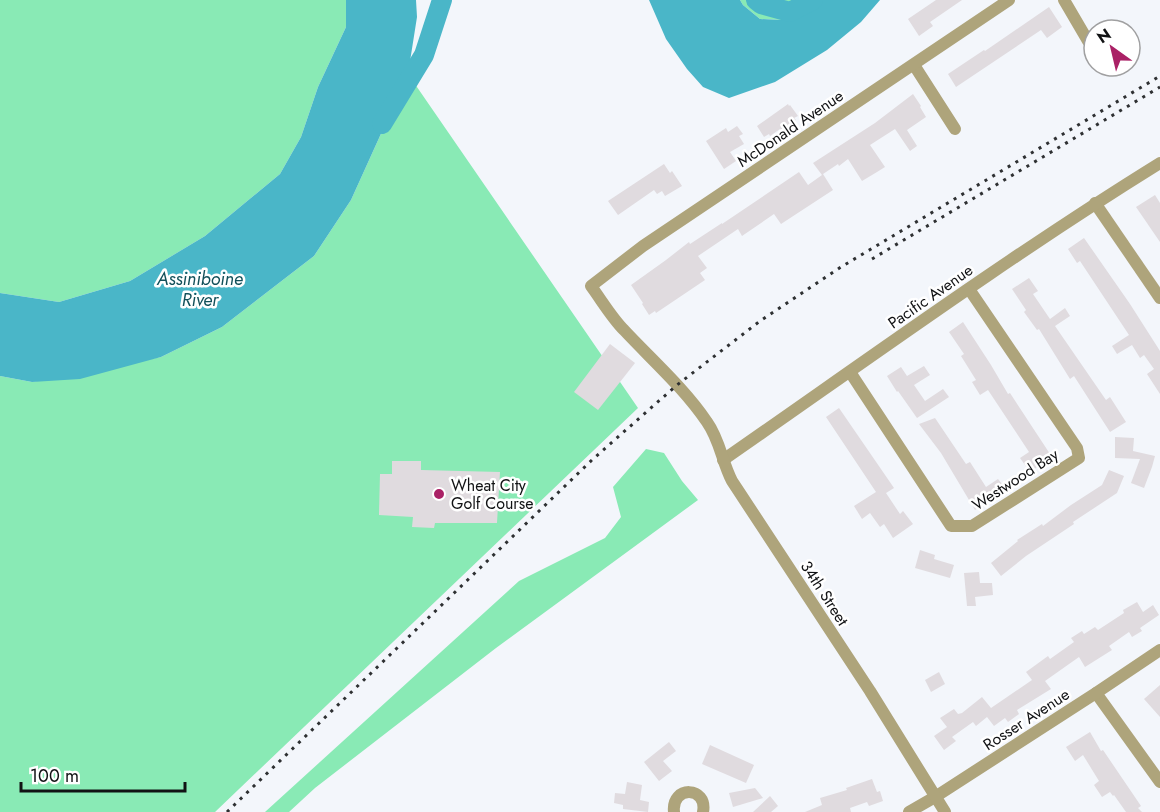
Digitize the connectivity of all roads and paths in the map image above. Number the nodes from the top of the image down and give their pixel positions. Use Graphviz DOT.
graph roads {
  1 [pos="1009,0"];
  2 [pos="1064,0"];
  3 [pos="1082,32"];
  4 [pos="914,64"];
  5 [pos="955,129"];
  6 [pos="1160,164"];
  7 [pos="1095,203"];
  8 [pos="591,286"];
  9 [pos="969,289"];
  10 [pos="1160,298"];
  11 [pos="850,372"];
  12 [pos="723,460"];
  13 [pos="1160,650"];
  14 [pos="1096,693"];
  15 [pos="1160,782"];
  16 [pos="935,797"];
  17 [pos="674,812"];
  18 [pos="704,812"];
  19 [pos="909,812"];
  20 [pos="945,812"];
  1 -- 4 [label="street, McDonald Avenue"];
  2 -- 3 [label="street"];
  4 -- 5 [label="street"];
  4 -- 8 [label="street, McDonald Avenue"];
  6 -- 7 [label="street, Pacific Avenue"];
  7 -- 9 [label="street, Pacific Avenue"];
  7 -- 10 [label="street"];
  8 -- 12 [label="street, 34th Street"];
  9 -- 11 [label="street, Pacific Avenue"];
  9 -- 11 [label="street, Westwood Bay"];
  11 -- 12 [label="street, Pacific Avenue"];
  12 -- 16 [label="street, 34th Street"];
  13 -- 14 [label="street, Rosser Avenue"];
  14 -- 15 [label="street"];
  14 -- 16 [label="street, Rosser Avenue"];
  16 -- 19 [label="street, Rosser Avenue"];
  16 -- 20 [label="street, 34th Street"];
  17 -- 18 [label="street"];
}
